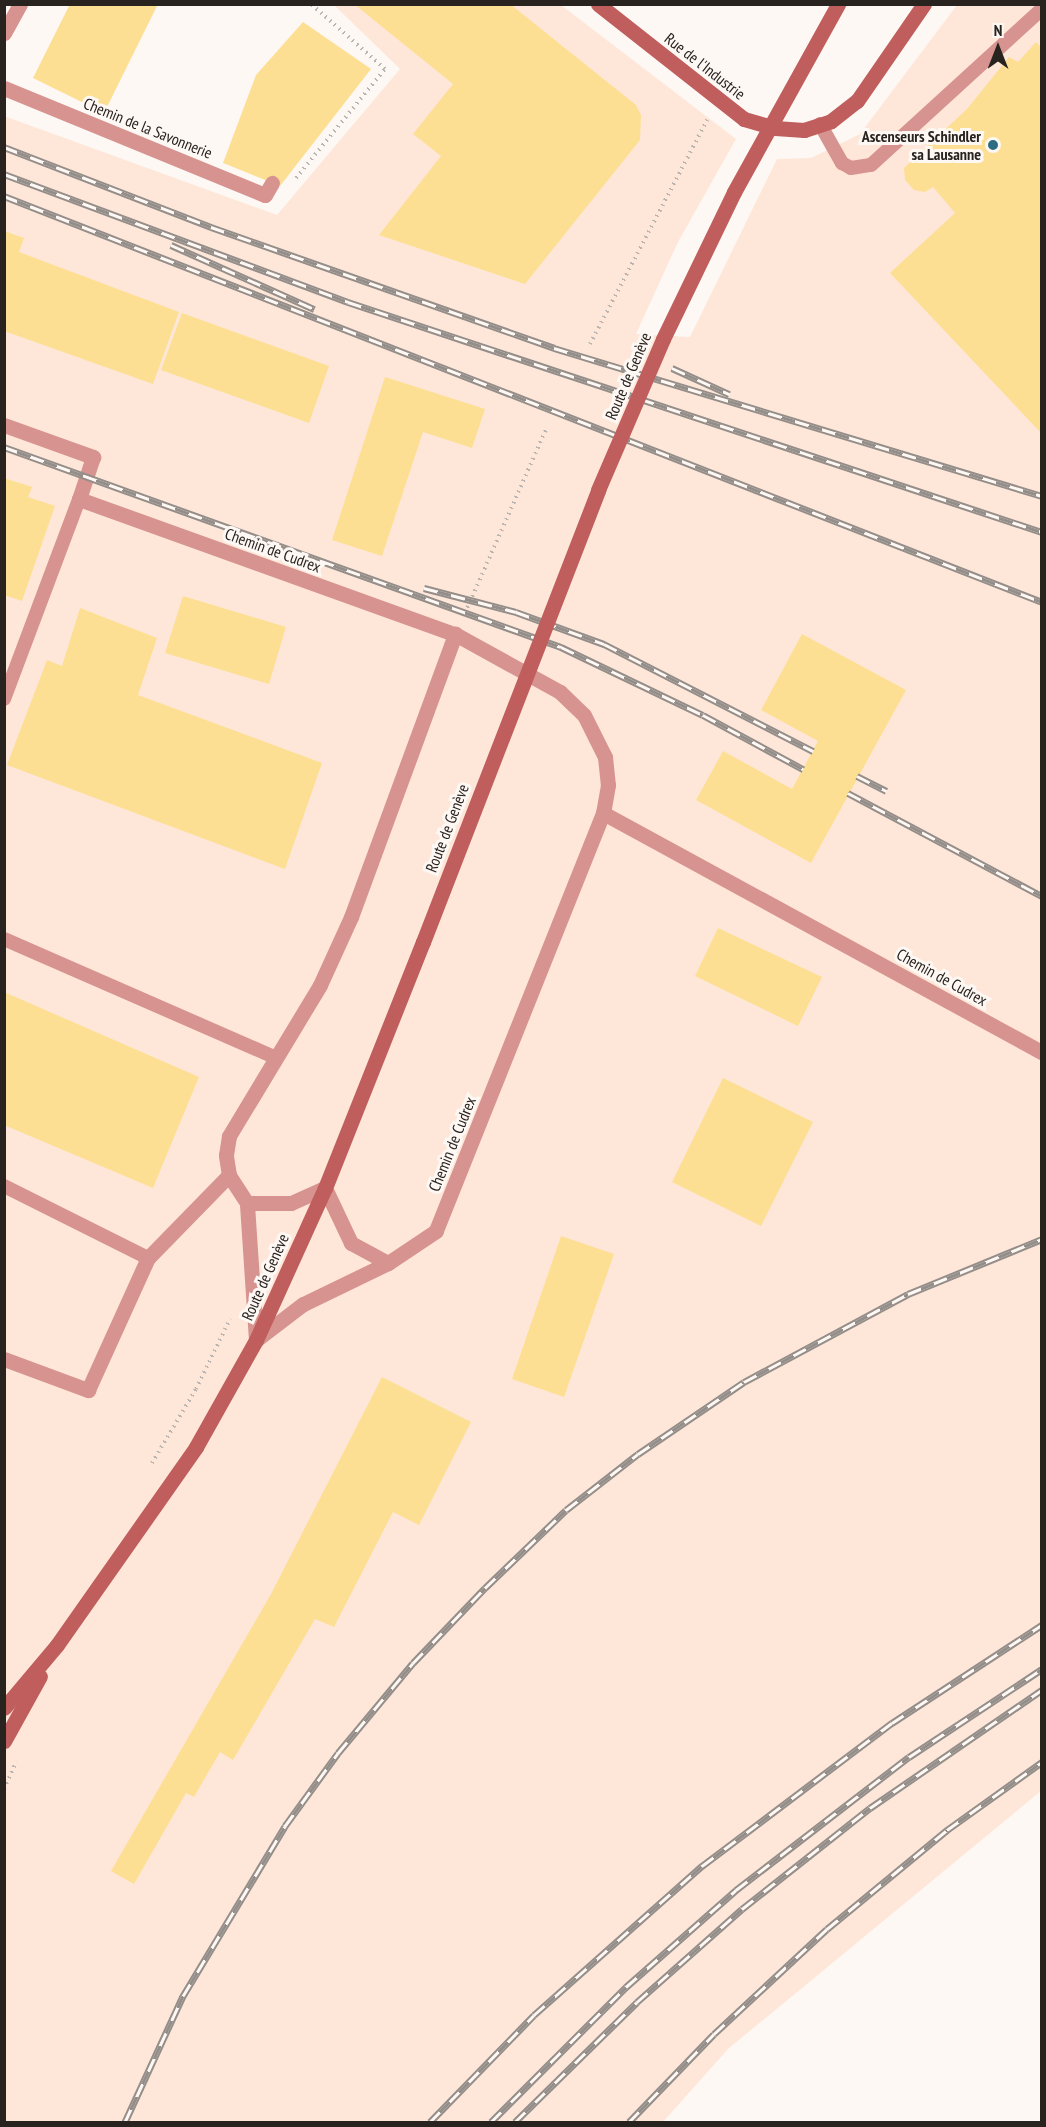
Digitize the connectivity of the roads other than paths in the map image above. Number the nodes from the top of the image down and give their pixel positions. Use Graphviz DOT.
graph roads {
  1 [pos="20,4"];
  2 [pos="598,4"];
  3 [pos="838,4"];
  4 [pos="924,4"];
  5 [pos="1041,9"];
  6 [pos="4,33"];
  7 [pos="4,88"];
  8 [pos="820,124"];
  9 [pos="272,183"];
  10 [pos="4,425"];
  11 [pos="79,499"];
  12 [pos="455,634"];
  13 [pos="4,699"];
  14 [pos="603,813"];
  15 [pos="4,939"];
  16 [pos="1041,1052"];
  17 [pos="274,1057"];
  18 [pos="229,1175"];
  19 [pos="4,1186"];
  20 [pos="325,1188"];
  21 [pos="247,1203"];
  22 [pos="148,1258"];
  23 [pos="388,1263"];
  24 [pos="256,1340"];
  25 [pos="4,1359"];
  26 [pos="57,1645"];
  27 [pos="4,1708"];
  28 [pos="4,1740"];
  1 -- 6 [label="street"];
  2 -- 8 [label="main road, Rue de l'Industrie"];
  3 -- 20 [label="main road, Route de Genève, bridge"];
  4 -- 8 [label="main road, Rue de l'Industrie"];
  5 -- 8 [label="lane"];
  7 -- 9 [label="street, Chemin de la Savonnerie"];
  10 -- 11 [label="street"];
  11 -- 12 [label="street, Chemin de Cudrex"];
  11 -- 13 [label="lane"];
  12 -- 14 [label="street, Chemin de Cudrex"];
  12 -- 17 [label="street"];
  14 -- 16 [label="street, Chemin de Cudrex"];
  14 -- 23 [label="street, Chemin de Cudrex"];
  15 -- 17 [label="lane"];
  17 -- 18 [label="street"];
  18 -- 21 [label="street"];
  18 -- 22 [label="street"];
  19 -- 22 [label="lane"];
  20 -- 21 [label="street"];
  20 -- 23 [label="street"];
  20 -- 24 [label="main road, Route de Genève"];
  21 -- 24 [label="street"];
  22 -- 25 [label="street"];
  23 -- 24 [label="street, Chemin de Cudrex"];
  24 -- 26 [label="main road, Route de Genève"];
  26 -- 27 [label="main road, Route de Genève"];
  26 -- 28 [label="main road, Route de Genève"];
}
